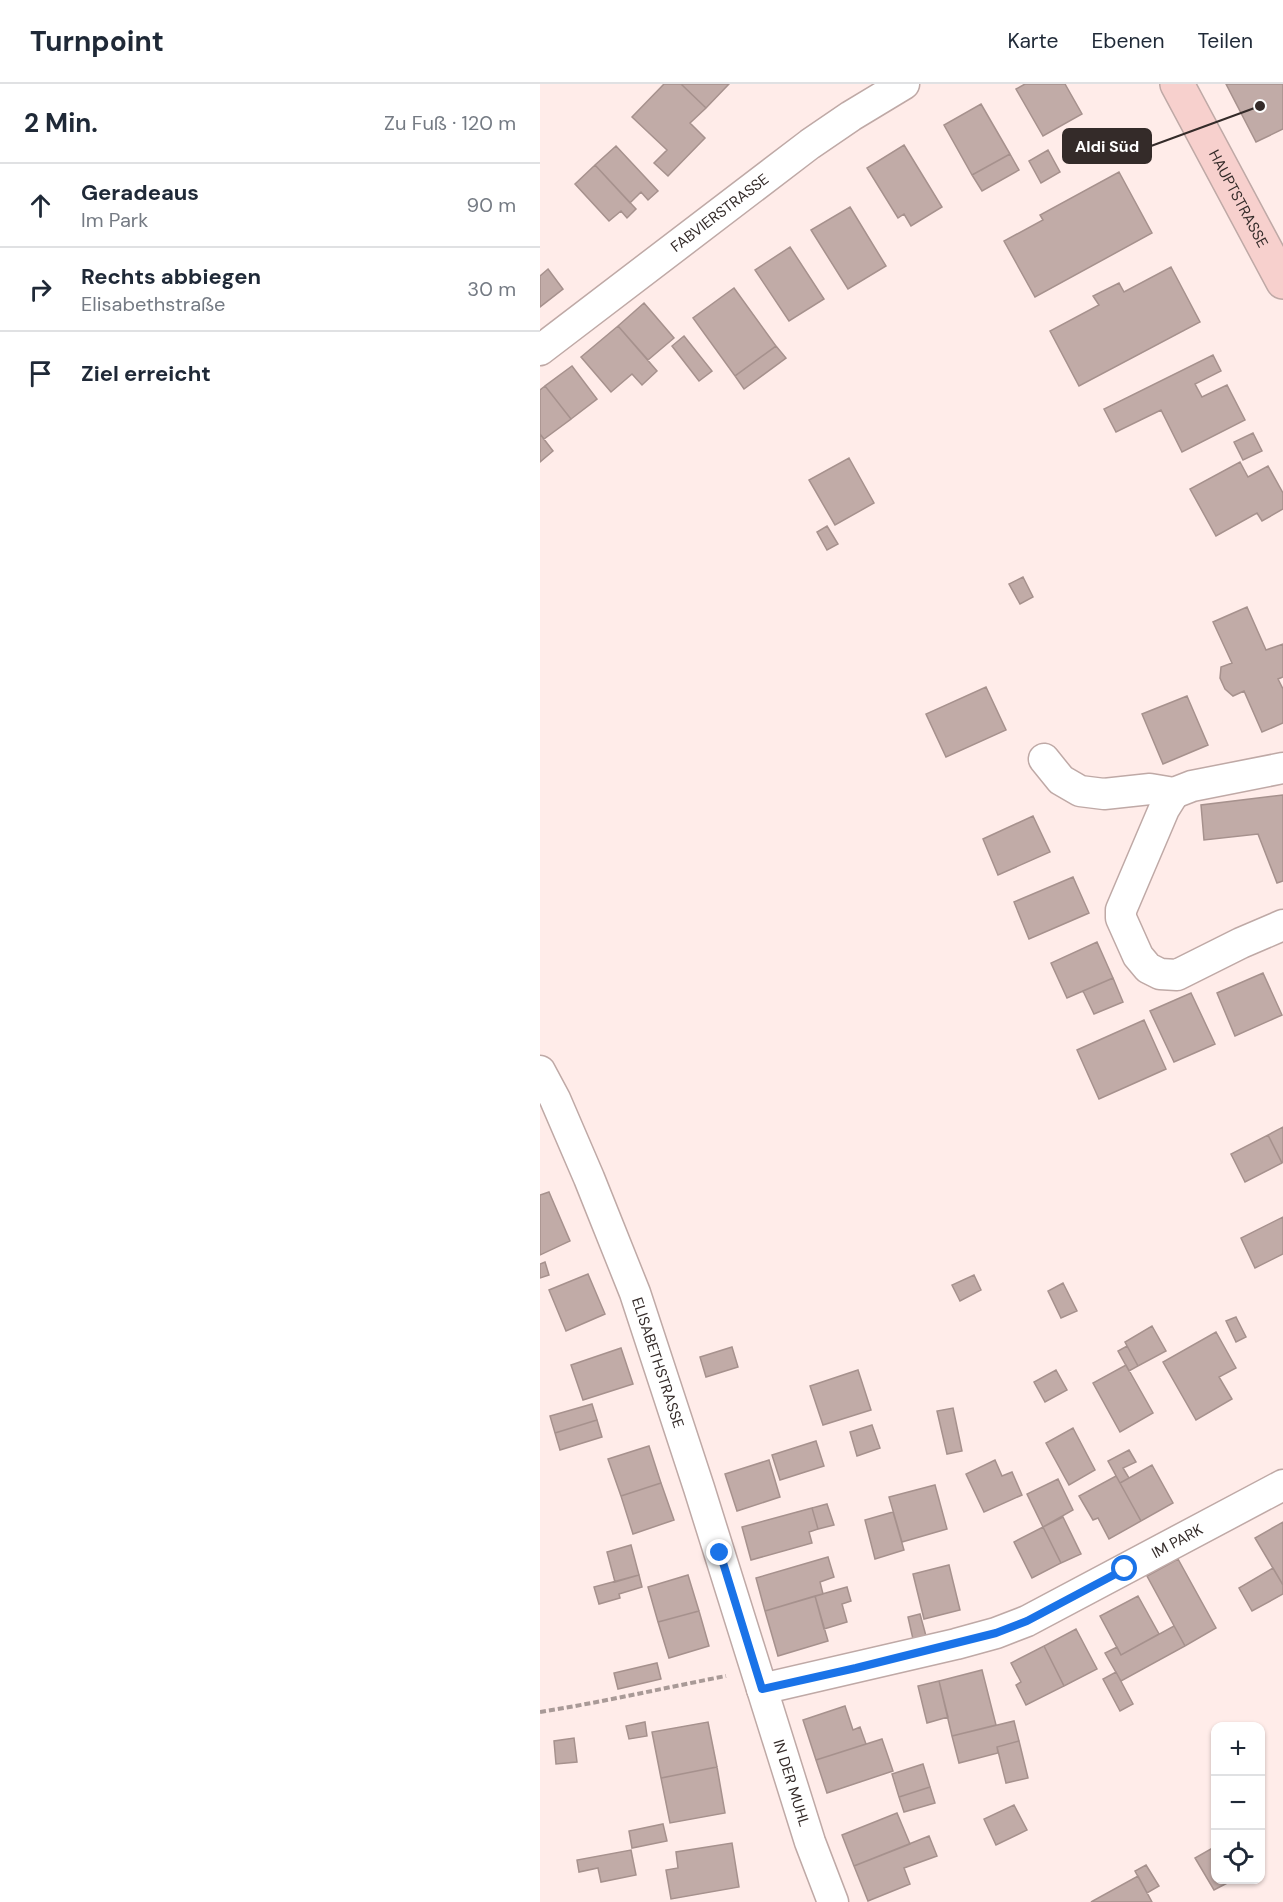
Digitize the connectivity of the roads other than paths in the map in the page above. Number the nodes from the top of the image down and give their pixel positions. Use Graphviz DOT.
graph roads {
  1 [pos="904,84"];
  2 [pos="1177,84"];
  3 [pos="1283,282"];
  4 [pos="540,350"];
  5 [pos="1044,759"];
  6 [pos="1283,768"];
  7 [pos="1174,793"];
  8 [pos="1283,925"];
  9 [pos="540,1071"];
  10 [pos="1283,1485"];
  11 [pos="758,1674"];
  12 [pos="833,1902"];
  1 -- 4 [label="street, FABVIERSTRASSE"];
  2 -- 3 [label="main road, HAUPTSTRASSE"];
  5 -- 7 [label="street"];
  6 -- 7 [label="street"];
  7 -- 8 [label="street"];
  9 -- 11 [label="street, ELISABETHSTRASSE"];
  10 -- 11 [label="street, IM PARK"];
  11 -- 12 [label="street, IN DER MUHL"];
}
